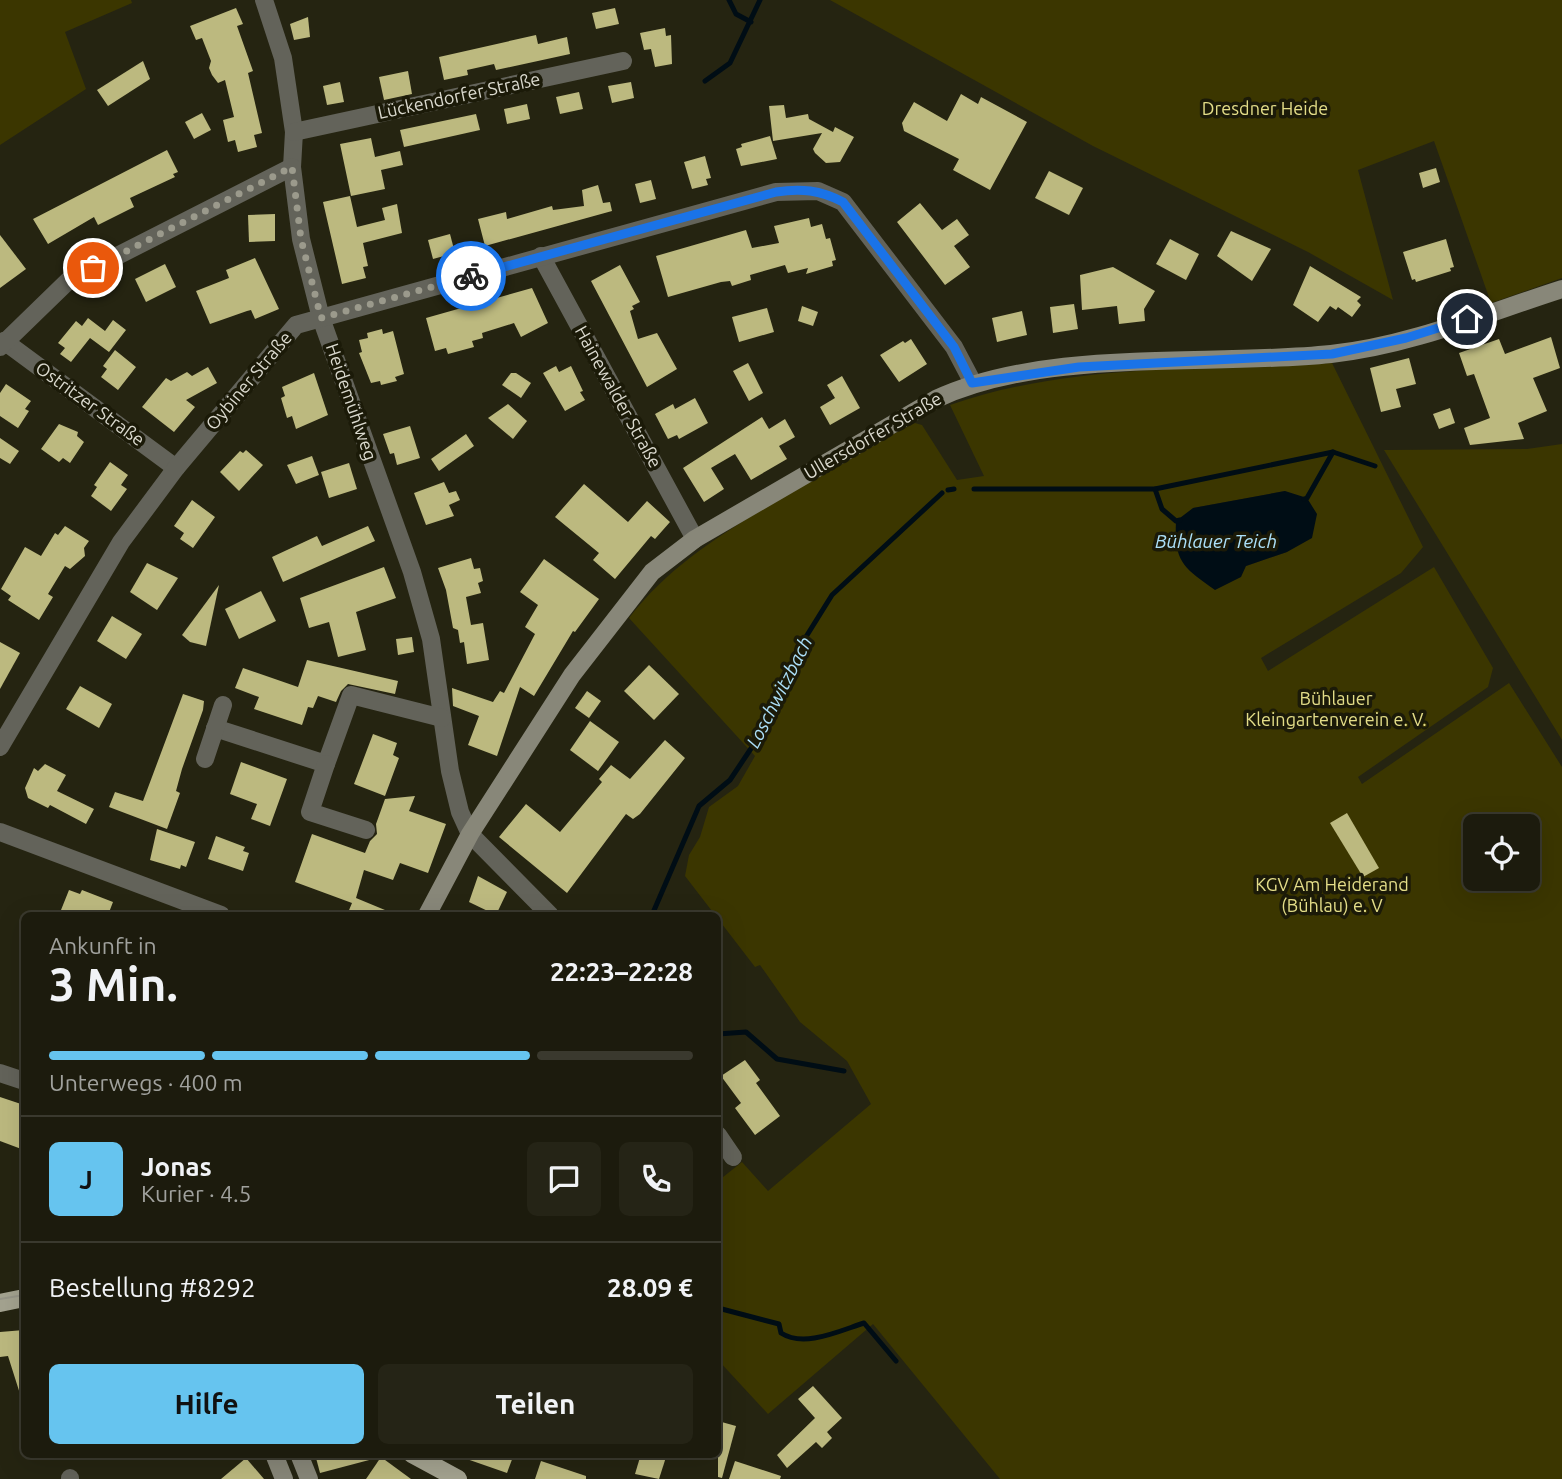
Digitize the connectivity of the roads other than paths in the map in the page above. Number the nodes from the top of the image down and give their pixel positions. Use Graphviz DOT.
graph roads {
  1 [pos="264,0"];
  2 [pos="623,61"];
  3 [pos="294,132"];
  4 [pos="292,167"];
  5 [pos="541,256"];
  6 [pos="1562,289"];
  7 [pos="321,318"];
  8 [pos="2,344"];
  9 [pos="972,383"];
  10 [pos="176,468"];
  11 [pos="695,538"];
  12 [pos="223,705"];
  13 [pos="442,718"];
  14 [pos="215,728"];
  15 [pos="0,747"];
  16 [pos="205,759"];
  17 [pos="326,764"];
  18 [pos="366,830"];
  19 [pos="0,832"];
  20 [pos="470,834"];
  21 [pos="213,912"];
  22 [pos="429,912"];
  23 [pos="547,912"];
  24 [pos="0,1073"];
  25 [pos="21,1080"];
  26 [pos="721,1139"];
  27 [pos="733,1157"];
  28 [pos="21,1299"];
  29 [pos="0,1303"];
  30 [pos="276,1458"];
  31 [pos="301,1458"];
  32 [pos="419,1458"];
  33 [pos="284,1479"];
  34 [pos="309,1479"];
  35 [pos="458,1479"];
  1 -- 3 [label="street, Heidemühlweg"];
  2 -- 3 [label="street, Lückendorfer Straße"];
  3 -- 4 [label="street, Heidemühlweg"];
  4 -- 7 [label="street, Heidemühlweg"];
  4 -- 8 [label="street"];
  5 -- 7 [label="street, Oybiner Straße"];
  5 -- 9 [label="street, Oybiner Straße"];
  5 -- 11 [label="street, Hainewalder Straße"];
  6 -- 9 [label="main road, Ullersdorfer Straße"];
  7 -- 10 [label="street, Oybiner Straße"];
  7 -- 13 [label="street, Heidemühlweg"];
  8 -- 10 [label="street, Ostritzer Straße"];
  9 -- 11 [label="main road, Ullersdorfer Straße"];
  10 -- 15 [label="street, Oybiner Straße"];
  11 -- 20 [label="main road, Ullersdorfer Straße"];
  12 -- 14 [label="street"];
  13 -- 17 [label="street"];
  13 -- 20 [label="street, Heidemühlweg"];
  14 -- 16 [label="street"];
  14 -- 17 [label="street"];
  17 -- 18 [label="street"];
  19 -- 21 [label="street"];
  20 -- 22 [label="main road, Ullersdorfer Straße"];
  20 -- 23 [label="street, Heidemühlweg"];
  24 -- 25 [label="street"];
  26 -- 27 [label="street"];
  28 -- 29 [label="main road"];
  30 -- 33 [label="main road"];
  31 -- 34 [label="main road"];
  32 -- 35 [label="main road"];
}
